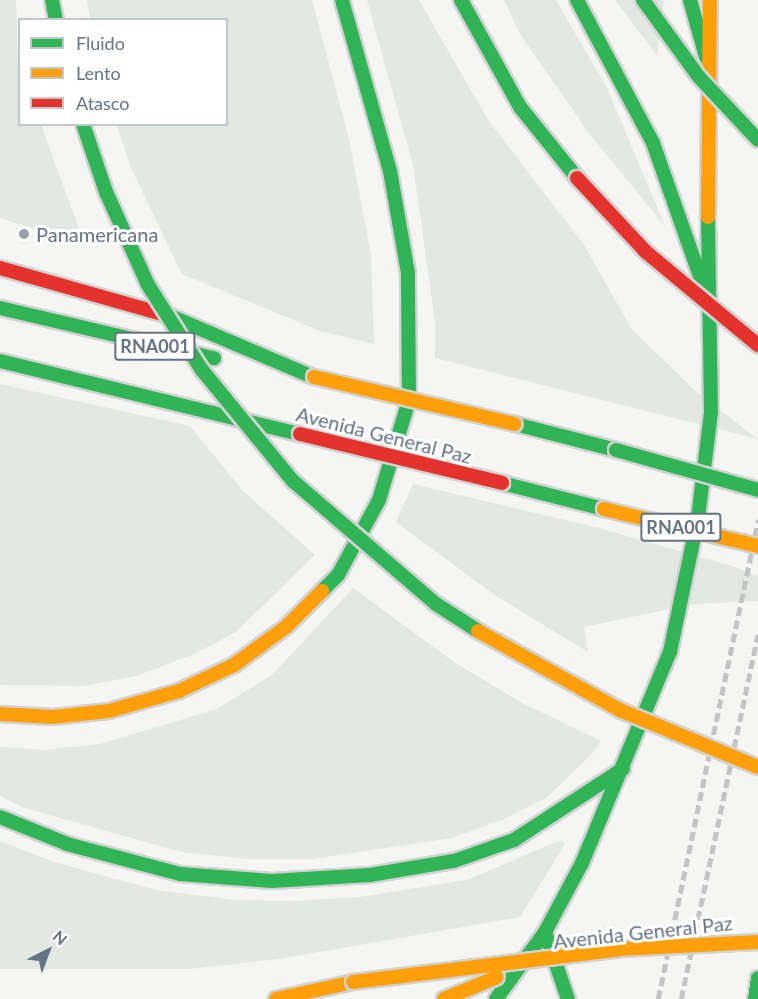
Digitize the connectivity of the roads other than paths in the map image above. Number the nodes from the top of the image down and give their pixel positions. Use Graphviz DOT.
graph roads {
  1 [pos="52,0"];
  2 [pos="342,0"];
  3 [pos="461,0"];
  4 [pos="577,0"];
  5 [pos="643,0"];
  6 [pos="690,0"];
  7 [pos="710,0"];
  8 [pos="56,18"];
  9 [pos="706,57"];
  10 [pos="84,126"];
  11 [pos="758,140"];
  12 [pos="0,268"];
  13 [pos="710,305"];
  14 [pos="0,308"];
  15 [pos="758,345"];
  16 [pos="0,362"];
  17 [pos="313,376"];
  18 [pos="758,490"];
  19 [pos="758,546"];
  20 [pos="0,714"];
  21 [pos="758,767"];
  22 [pos="623,769"];
  23 [pos="0,817"];
  24 [pos="545,932"];
  25 [pos="758,942"];
  26 [pos="532,963"];
  27 [pos="758,978"];
  28 [pos="276,999"];
  29 [pos="444,999"];
  30 [pos="496,999"];
  31 [pos="568,999"];
  32 [pos="754,999"];
  1 -- 8 [label="main road"];
  2 -- 20 [label="main road"];
  3 -- 15 [label="main road, bridge"];
  4 -- 13 [label="main road"];
  5 -- 11 [label="main road, bridge"];
  6 -- 9 [label="main road"];
  7 -- 9 [label="main road"];
  9 -- 13 [label="main road"];
  10 -- 21 [label="main road, bridge"];
  12 -- 17 [label="main road"];
  13 -- 22 [label="main road"];
  14 -- 17 [label="main road, Avenida General Paz / RNA001"];
  16 -- 19 [label="main road, Avenida General Paz / RNA001, bridge"];
  17 -- 18 [label="main road, Avenida General Paz / RNA001, bridge"];
  22 -- 23 [label="main road"];
  22 -- 24 [label="main road"];
  24 -- 30 [label="main road"];
  24 -- 31 [label="main road"];
  25 -- 26 [label="main road, Avenida General Paz, bridge"];
  26 -- 28 [label="main road, bridge"];
  26 -- 29 [label="main road, bridge"];
  27 -- 32 [label="main road"];
}
